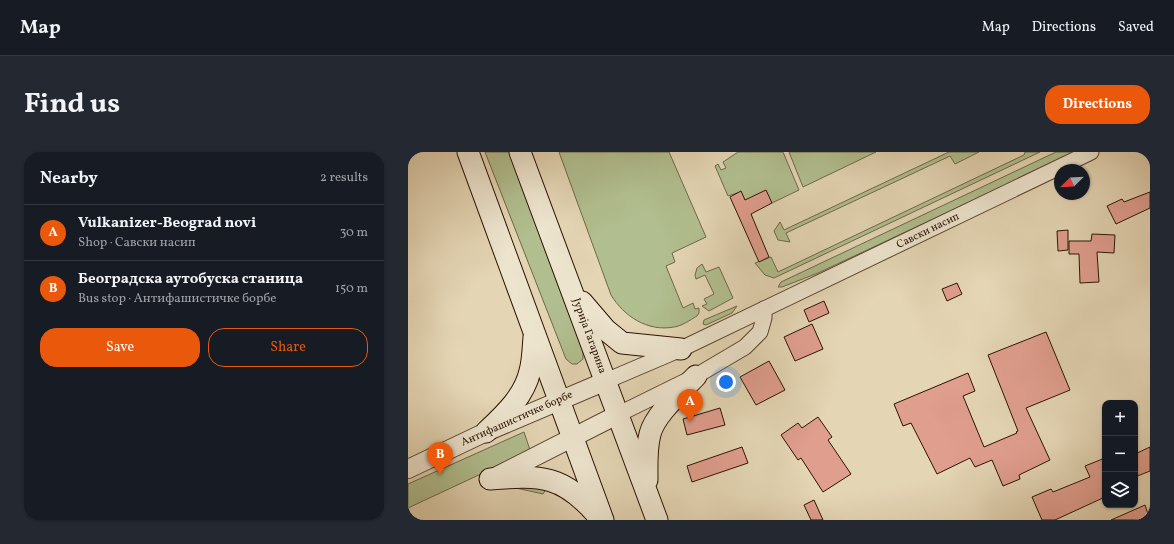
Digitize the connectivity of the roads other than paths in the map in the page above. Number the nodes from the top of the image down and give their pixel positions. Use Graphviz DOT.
graph roads {
  1 [pos="468,152"];
  2 [pos="520,152"];
  3 [pos="1091,152"];
  4 [pos="571,287"];
  5 [pos="764,309"];
  6 [pos="534,332"];
  7 [pos="681,349"];
  8 [pos="696,376"];
  9 [pos="606,381"];
  10 [pos="559,401"];
  11 [pos="617,415"];
  12 [pos="486,432"];
  13 [pos="572,438"];
  14 [pos="408,469"];
  15 [pos="490,479"];
  16 [pos="648,495"];
  17 [pos="603,520"];
  18 [pos="657,520"];
  1 -- 6 [label="main road"];
  2 -- 4 [label="main road, Јурија Гагарина"];
  3 -- 5 [label="street, Савски насип"];
  4 -- 7 [label="main road"];
  4 -- 9 [label="main road, Јурија Гагарина"];
  5 -- 7 [label="street, Савски насип"];
  5 -- 8 [label="street"];
  6 -- 10 [label="main road"];
  6 -- 12 [label="main road"];
  7 -- 9 [label="street, Савски насип"];
  8 -- 11 [label="street"];
  8 -- 16 [label="main road"];
  9 -- 10 [label="street, Антифашистичке борбе"];
  9 -- 11 [label="main road, Јурија Гагарина"];
  10 -- 12 [label="street, Антифашистичке борбе"];
  10 -- 13 [label="main road"];
  11 -- 13 [label="street"];
  11 -- 16 [label="main road, Јурија Гагарина"];
  12 -- 14 [label="street, Антифашистичке борбе"];
  13 -- 15 [label="street"];
  13 -- 17 [label="main road"];
  15 -- 17 [label="main road"];
  16 -- 18 [label="main road, Јурија Гагарина"];
}
